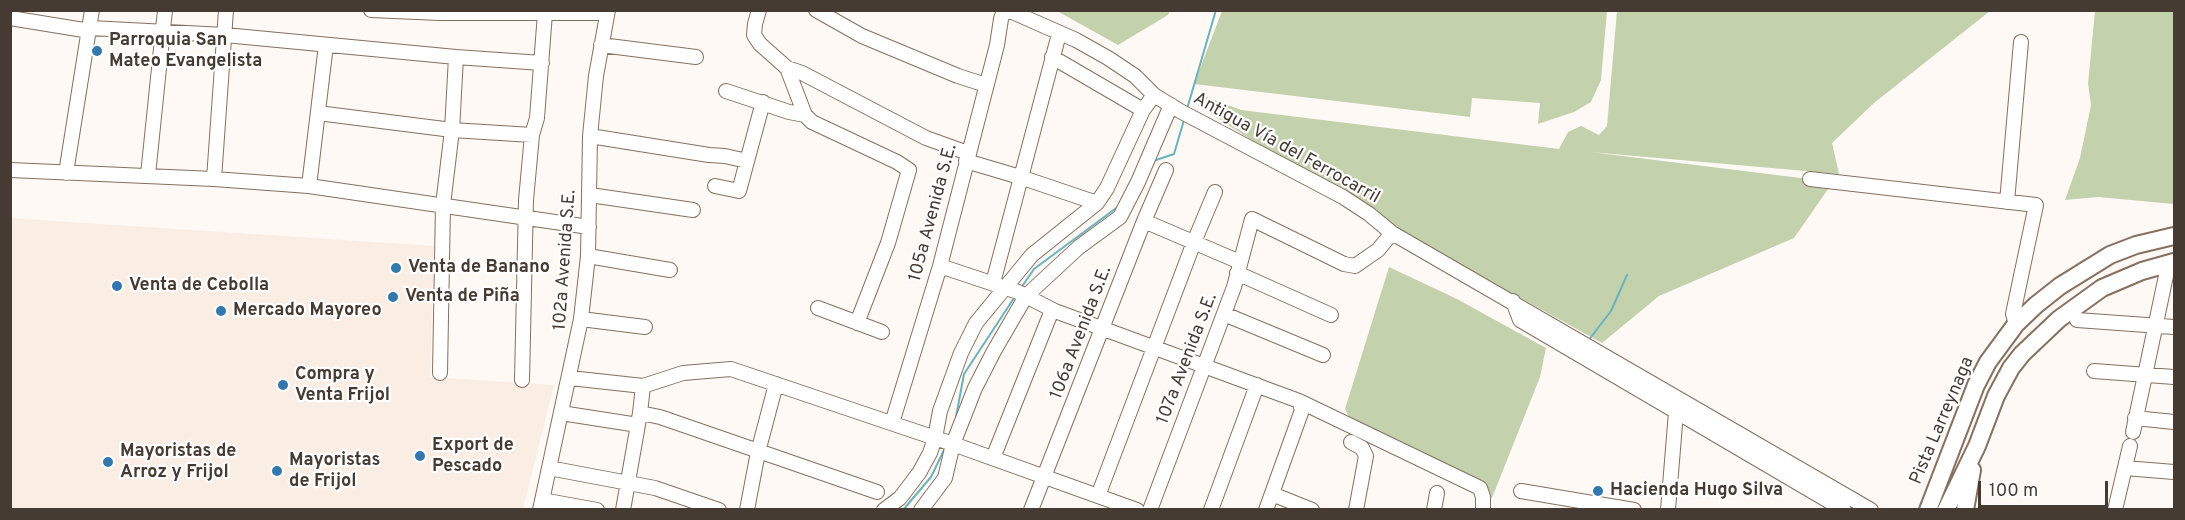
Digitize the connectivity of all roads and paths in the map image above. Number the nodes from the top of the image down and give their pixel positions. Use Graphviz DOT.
graph roads {
  1 [pos="92,10"];
  2 [pos="165,10"];
  3 [pos="226,10"];
  4 [pos="371,10"];
  5 [pos="759,10"];
  6 [pos="816,10"];
  7 [pos="1006,10"];
  8 [pos="440,12"];
  9 [pos="608,12"];
  10 [pos="545,13"];
  11 [pos="10,18"];
  12 [pos="90,29"];
  13 [pos="163,33"];
  14 [pos="1059,34"];
  15 [pos="225,35"];
  16 [pos="2021,42"];
  17 [pos="326,45"];
  18 [pos="601,45"];
  19 [pos="456,57"];
  20 [pos="696,57"];
  21 [pos="1052,57"];
  22 [pos="542,63"];
  23 [pos="787,68"];
  24 [pos="986,85"];
  25 [pos="726,91"];
  26 [pos="1161,100"];
  27 [pos="763,102"];
  28 [pos="1143,110"];
  29 [pos="318,113"];
  30 [pos="805,115"];
  31 [pos="452,130"];
  32 [pos="532,135"];
  33 [pos="590,136"];
  34 [pos="967,157"];
  35 [pos="747,161"];
  36 [pos="10,170"];
  37 [pos="1167,170"];
  38 [pos="66,173"];
  39 [pos="148,175"];
  40 [pos="1020,177"];
  41 [pos="214,179"];
  42 [pos="1810,179"];
  43 [pos="309,186"];
  44 [pos="715,186"];
  45 [pos="1215,192"];
  46 [pos="590,195"];
  47 [pos="2007,202"];
  48 [pos="1097,203"];
  49 [pos="443,205"];
  50 [pos="693,210"];
  51 [pos="527,219"];
  52 [pos="1144,221"];
  53 [pos="589,227"];
  54 [pos="1392,233"];
  55 [pos="2175,236"];
  56 [pos="1194,242"];
  57 [pos="588,256"];
  58 [pos="940,266"];
  59 [pos="1238,267"];
  60 [pos="670,270"];
  61 [pos="2170,274"];
  62 [pos="999,285"];
  63 [pos="1026,296"];
  64 [pos="1513,301"];
  65 [pos="818,308"];
  66 [pos="1052,310"];
  67 [pos="1224,314"];
  68 [pos="1331,315"];
  69 [pos="581,319"];
  70 [pos="2077,320"];
  71 [pos="857,322"];
  72 [pos="2016,324"];
  73 [pos="2156,325"];
  74 [pos="645,327"];
  75 [pos="2175,327"];
  76 [pos="1102,329"];
  77 [pos="882,332"];
  78 [pos="1154,347"];
  79 [pos="1323,355"];
  80 [pos="1204,365"];
  81 [pos="2094,371"];
  82 [pos="440,373"];
  83 [pos="2145,375"];
  84 [pos="2175,377"];
  85 [pos="570,378"];
  86 [pos="522,380"];
  87 [pos="776,384"];
  88 [pos="1257,385"];
  89 [pos="643,386"];
  90 [pos="1301,405"];
  91 [pos="1676,412"];
  92 [pos="561,413"];
  93 [pos="2135,418"];
  94 [pos="639,419"];
  95 [pos="2175,422"];
  96 [pos="892,423"];
  97 [pos="944,441"];
  98 [pos="1351,442"];
  99 [pos="1977,446"];
  100 [pos="758,452"];
  101 [pos="993,458"];
  102 [pos="549,468"];
  103 [pos="2125,468"];
  104 [pos="2175,472"];
  105 [pos="1046,477"];
  106 [pos="628,482"];
  107 [pos="1521,491"];
  108 [pos="877,492"];
  109 [pos="1437,493"];
  110 [pos="1272,494"];
  111 [pos="1098,496"];
  112 [pos="541,505"];
  113 [pos="927,508"];
  114 [pos="597,510"];
  115 [pos="623,510"];
  116 [pos="719,510"];
  117 [pos="747,510"];
  118 [pos="884,510"];
  119 [pos="1031,510"];
  120 [pos="1137,510"];
  121 [pos="1150,510"];
  122 [pos="1211,510"];
  123 [pos="1266,510"];
  124 [pos="1312,510"];
  125 [pos="1356,510"];
  126 [pos="1434,510"];
  127 [pos="1483,510"];
  128 [pos="1634,510"];
  129 [pos="1668,510"];
  130 [pos="1844,510"];
  131 [pos="1871,510"];
  132 [pos="1928,510"];
  133 [pos="1946,510"];
  134 [pos="1965,510"];
  135 [pos="2115,510"];
  1 -- 12 [label="street"];
  2 -- 13 [label="street"];
  3 -- 15 [label="street"];
  4 -- 8 [label="street"];
  5 -- 23 [label="street"];
  6 -- 24 [label="street"];
  7 -- 14 [label="street, Antigua Vía del Ferrocarril"];
  7 -- 24 [label="street, 105a Avenida S.E."];
  8 -- 10 [label="street"];
  9 -- 10 [label="street"];
  9 -- 18 [label="street, 102a Avenida S.E."];
  10 -- 22 [label="street"];
  11 -- 12 [label="street"];
  12 -- 13 [label="street"];
  12 -- 38 [label="street"];
  13 -- 15 [label="street"];
  13 -- 39 [label="street"];
  14 -- 21 [label="street"];
  14 -- 26 [label="street, Antigua Vía del Ferrocarril"];
  15 -- 17 [label="street"];
  15 -- 41 [label="street"];
  16 -- 47 [label="street"];
  17 -- 19 [label="street"];
  17 -- 29 [label="street"];
  18 -- 20 [label="street"];
  18 -- 33 [label="street, 102a Avenida S.E."];
  19 -- 22 [label="street"];
  19 -- 31 [label="street"];
  21 -- 28 [label="street"];
  21 -- 40 [label="street"];
  22 -- 32 [label="street"];
  23 -- 30 [label="street"];
  23 -- 34 [label="street"];
  24 -- 34 [label="street, 105a Avenida S.E."];
  25 -- 27 [label="street"];
  26 -- 28 [label="street"];
  26 -- 54 [label="street, Antigua Vía del Ferrocarril"];
  26 -- 63 [label="street"];
  27 -- 30 [label="street"];
  27 -- 35 [label="street"];
  28 -- 48 [label="street"];
  29 -- 31 [label="street"];
  29 -- 43 [label="street"];
  30 -- 71 [label="street"];
  31 -- 32 [label="street"];
  31 -- 49 [label="street"];
  32 -- 51 [label="street"];
  33 -- 35 [label="street"];
  33 -- 46 [label="street, 102a Avenida S.E."];
  34 -- 40 [label="street"];
  34 -- 58 [label="street, 105a Avenida S.E."];
  35 -- 44 [label="street"];
  36 -- 38 [label="street"];
  37 -- 52 [label="street, 106a Avenida S.E."];
  38 -- 39 [label="street"];
  39 -- 41 [label="street"];
  40 -- 48 [label="street"];
  40 -- 62 [label="street"];
  41 -- 43 [label="street"];
  42 -- 47 [label="street"];
  43 -- 49 [label="street"];
  45 -- 56 [label="street"];
  46 -- 50 [label="street"];
  46 -- 53 [label="street, 102a Avenida S.E."];
  47 -- 72 [label="street"];
  48 -- 62 [label="street"];
  49 -- 51 [label="street"];
  49 -- 82 [label="street"];
  51 -- 53 [label="street"];
  51 -- 86 [label="street"];
  52 -- 56 [label="street"];
  52 -- 76 [label="street, 106a Avenida S.E."];
  53 -- 57 [label="street, 102a Avenida S.E."];
  54 -- 59 [label="street, 107a Avenida S.E."];
  54 -- 64 [label="street, Antigua Vía del Ferrocarril"];
  55 -- 72 [label="main road, Pista Larreynaga"];
  56 -- 59 [label="street"];
  56 -- 78 [label="street"];
  57 -- 60 [label="street"];
  57 -- 69 [label="street, 102a Avenida S.E."];
  58 -- 62 [label="street"];
  58 -- 96 [label="street, 105a Avenida S.E."];
  59 -- 67 [label="street, 107a Avenida S.E."];
  59 -- 68 [label="street"];
  61 -- 73 [label="street"];
  61 -- 99 [label="main road"];
  62 -- 63 [label="street"];
  62 -- 97 [label="street"];
  63 -- 66 [label="street"];
  63 -- 97 [label="street"];
  64 -- 91 [label="street"];
  64 -- 131 [label="street, Antigua Vía del Ferrocarril"];
  65 -- 71 [label="street"];
  66 -- 76 [label="street"];
  66 -- 101 [label="street"];
  67 -- 79 [label="street"];
  67 -- 80 [label="street, 107a Avenida S.E."];
  69 -- 74 [label="street"];
  69 -- 85 [label="street, 102a Avenida S.E."];
  70 -- 73 [label="street"];
  71 -- 77 [label="street"];
  72 -- 132 [label="main road, Pista Larreynaga"];
  73 -- 75 [label="street"];
  73 -- 83 [label="street"];
  76 -- 78 [label="street"];
  76 -- 105 [label="street, 106a Avenida S.E."];
  78 -- 80 [label="street"];
  78 -- 111 [label="street"];
  80 -- 88 [label="street"];
  80 -- 121 [label="street, 107a Avenida S.E."];
  81 -- 83 [label="street"];
  83 -- 84 [label="street"];
  83 -- 93 [label="street"];
  85 -- 89 [label="street"];
  85 -- 92 [label="street, 102a Avenida S.E."];
  87 -- 89 [label="street"];
  87 -- 96 [label="street"];
  87 -- 100 [label="street"];
  88 -- 90 [label="street"];
  88 -- 122 [label="street"];
  89 -- 94 [label="street"];
  90 -- 110 [label="street"];
  90 -- 127 [label="street"];
  91 -- 129 [label="street"];
  91 -- 130 [label="street"];
  92 -- 94 [label="street"];
  92 -- 102 [label="street, 102a Avenida S.E."];
  93 -- 95 [label="street"];
  93 -- 103 [label="street"];
  94 -- 100 [label="street"];
  94 -- 106 [label="street"];
  96 -- 97 [label="street"];
  97 -- 101 [label="street"];
  97 -- 113 [label="street"];
  97 -- 118 [label="street"];
  98 -- 125 [label="street"];
  99 -- 133 [label="main road"];
  99 -- 134 [label="main road"];
  100 -- 108 [label="street"];
  100 -- 117 [label="street"];
  101 -- 105 [label="street"];
  102 -- 106 [label="street"];
  102 -- 112 [label="street, 102a Avenida S.E."];
  103 -- 104 [label="street"];
  103 -- 135 [label="street"];
  105 -- 111 [label="street"];
  105 -- 119 [label="street, 106a Avenida S.E."];
  106 -- 115 [label="street"];
  106 -- 116 [label="street"];
  107 -- 128 [label="street"];
  109 -- 126 [label="street"];
  110 -- 123 [label="street"];
  110 -- 124 [label="street"];
  111 -- 120 [label="street"];
  112 -- 114 [label="street"];
}
